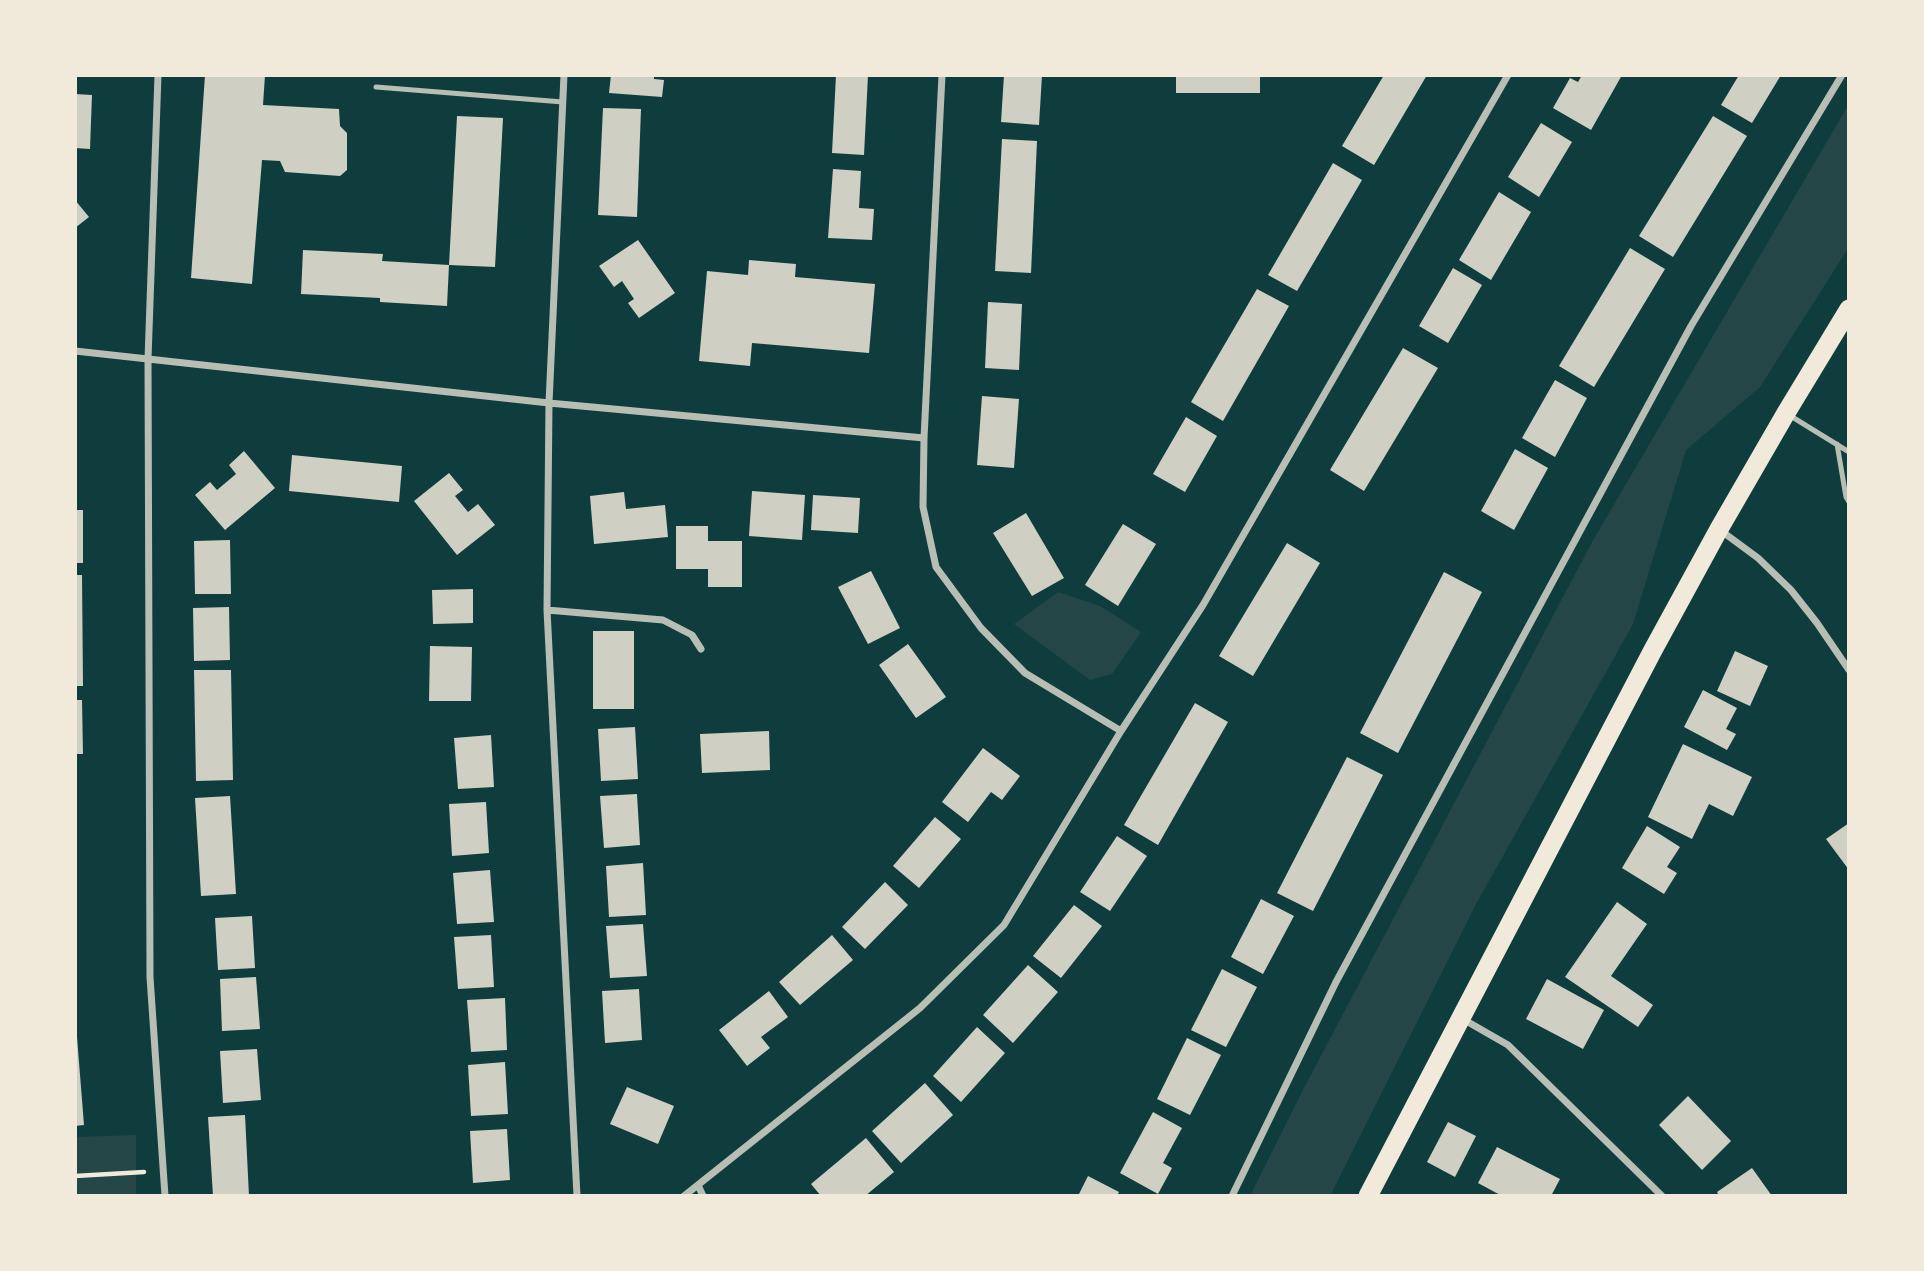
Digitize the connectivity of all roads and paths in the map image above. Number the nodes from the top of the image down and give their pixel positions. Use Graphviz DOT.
graph roads {
  1 [pos="158,75"];
  2 [pos="564,75"];
  3 [pos="942,75"];
  4 [pos="1508,75"];
  5 [pos="1842,75"];
  6 [pos="376,87"];
  7 [pos="563,102"];
  8 [pos="1849,309"];
  9 [pos="75,351"];
  10 [pos="148,359"];
  11 [pos="550,403"];
  12 [pos="1786,413"];
  13 [pos="924,439"];
  14 [pos="1837,444"];
  15 [pos="1849,452"];
  16 [pos="1849,502"];
  17 [pos="1719,529"];
  18 [pos="547,610"];
  19 [pos="701,649"];
  20 [pos="1849,670"];
  21 [pos="1121,731"];
  22 [pos="1461,1018"];
  23 [pos="163,1171"];
  24 [pos="75,1175"];
  25 [pos="698,1185"];
  26 [pos="165,1196"];
  27 [pos="577,1196"];
  28 [pos="684,1196"];
  29 [pos="703,1196"];
  30 [pos="1233,1196"];
  31 [pos="1368,1196"];
  32 [pos="1662,1196"];
  1 -- 10 [label="street"];
  2 -- 7 [label="street"];
  3 -- 13 [label="street"];
  4 -- 21 [label="street"];
  5 -- 30 [label="street"];
  6 -- 7 [label="lane"];
  7 -- 11 [label="street"];
  8 -- 12 [label="highway"];
  9 -- 10 [label="street"];
  10 -- 11 [label="street"];
  10 -- 23 [label="street"];
  11 -- 13 [label="street"];
  11 -- 18 [label="street"];
  12 -- 14 [label="lane"];
  12 -- 17 [label="highway"];
  13 -- 21 [label="street"];
  14 -- 15 [label="lane"];
  14 -- 16 [label="lane"];
  17 -- 20 [label="street"];
  17 -- 22 [label="highway"];
  18 -- 19 [label="street"];
  18 -- 27 [label="street"];
  21 -- 25 [label="street"];
  22 -- 31 [label="highway"];
  22 -- 32 [label="street"];
  23 -- 24 [label="path"];
  23 -- 26 [label="street"];
  25 -- 28 [label="street"];
  25 -- 29 [label="street"];
}
